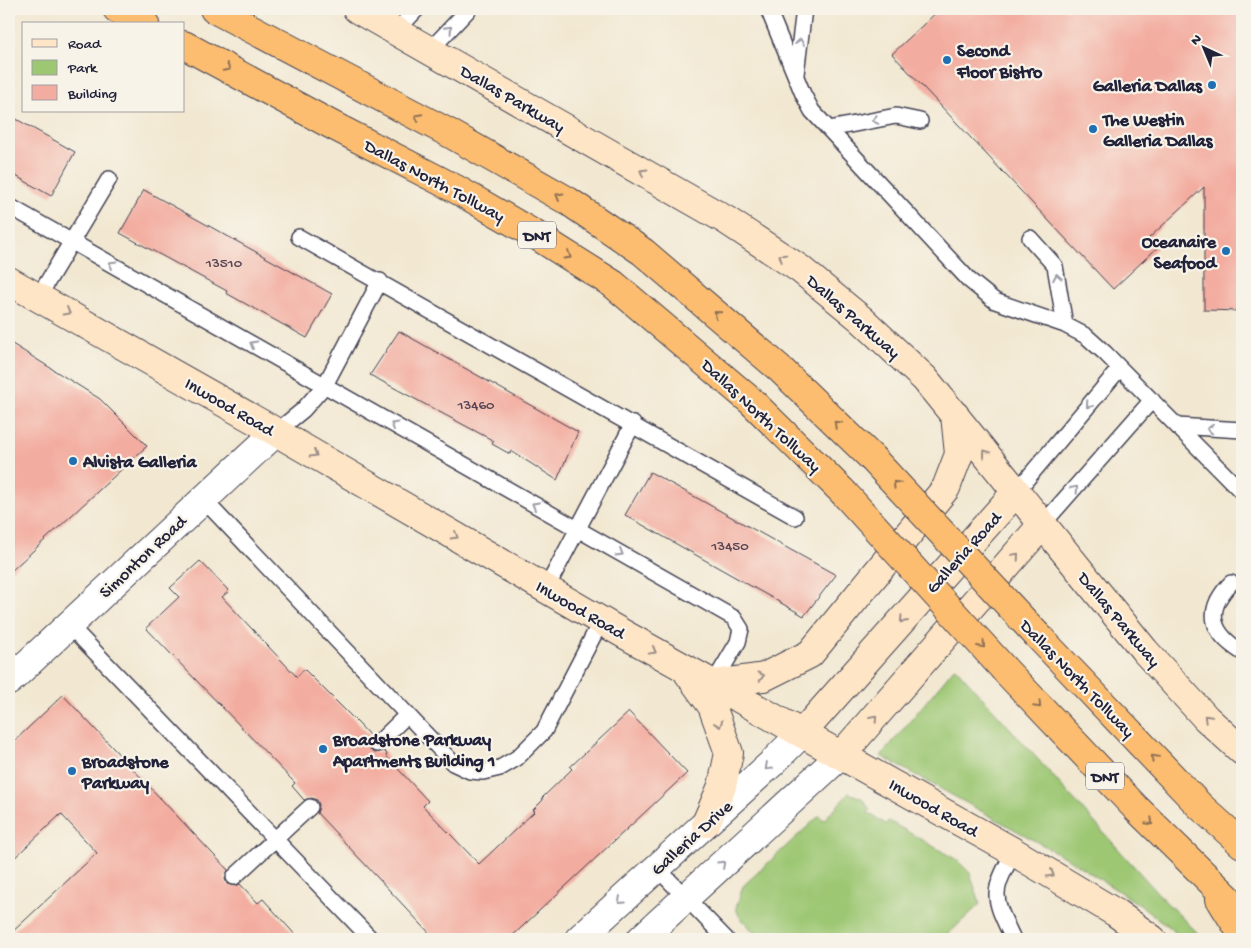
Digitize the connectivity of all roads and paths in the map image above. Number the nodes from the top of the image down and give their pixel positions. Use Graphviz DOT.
graph roads {
  1 [pos="117,9"];
  2 [pos="214,9"];
  3 [pos="357,9"];
  4 [pos="417,9"];
  5 [pos="469,9"];
  6 [pos="768,9"];
  7 [pos="804,9"];
  8 [pos="141,22"];
  9 [pos="396,31"];
  10 [pos="185,46"];
  11 [pos="430,50"];
  12 [pos="796,76"];
  13 [pos="920,122"];
  14 [pos="829,129"];
  15 [pos="109,179"];
  16 [pos="9,206"];
  17 [pos="299,237"];
  18 [pos="1030,238"];
  19 [pos="72,241"];
  20 [pos="9,281"];
  21 [pos="380,281"];
  22 [pos="39,296"];
  23 [pos="1065,325"];
  24 [pos="1120,368"];
  25 [pos="325,385"];
  26 [pos="1152,400"];
  27 [pos="955,415"];
  28 [pos="633,424"];
  29 [pos="1177,426"];
  30 [pos="1242,430"];
  31 [pos="276,432"];
  32 [pos="1016,492"];
  33 [pos="1242,492"];
  34 [pos="203,499"];
  35 [pos="795,517"];
  36 [pos="1042,525"];
  37 [pos="578,529"];
  38 [pos="1231,583"];
  39 [pos="546,589"];
  40 [pos="601,621"];
  41 [pos="69,625"];
  42 [pos="1242,652"];
  43 [pos="685,668"];
  44 [pos="9,681"];
  45 [pos="713,684"];
  46 [pos="408,715"];
  47 [pos="802,733"];
  48 [pos="377,744"];
  49 [pos="1242,751"];
  50 [pos="842,754"];
  51 [pos="1200,806"];
  52 [pos="310,807"];
  53 [pos="706,823"];
  54 [pos="1242,832"];
  55 [pos="276,840"];
  56 [pos="1242,844"];
  57 [pos="1014,852"];
  58 [pos="657,868"];
  59 [pos="234,877"];
  60 [pos="1208,881"];
  61 [pos="686,897"];
  62 [pos="1242,912"];
  63 [pos="1242,934"];
  64 [pos="371,939"];
  65 [pos="579,939"];
  66 [pos="641,939"];
  67 [pos="726,939"];
  68 [pos="1013,939"];
  69 [pos="1152,939"];
  1 -- 8 [label="highway"];
  51 -- 2 [label="highway, Dallas North Tollway / DNT, one-way, bridge"];
  3 -- 9 [label="main road, Dallas Parkway"];
  4 -- 9 [label="lane"];
  11 -- 5 [label="lane, one-way"];
  6 -- 12 [label="lane"];
  12 -- 7 [label="lane, one-way"];
  9 -- 11 [label="main road, Dallas Parkway"];
  10 -- 60 [label="highway, Dallas North Tollway / DNT, one-way, bridge"];
  27 -- 11 [label="main road, Dallas Parkway, one-way"];
  12 -- 14 [label="lane"];
  13 -- 14 [label="lane, one-way"];
  14 -- 23 [label="lane"];
  15 -- 19 [label="lane"];
  16 -- 19 [label="lane"];
  17 -- 21 [label="lane"];
  23 -- 18 [label="lane, one-way"];
  19 -- 22 [label="lane"];
  25 -- 19 [label="lane, one-way"];
  20 -- 22 [label="main road, Inwood Road"];
  21 -- 25 [label="lane"];
  21 -- 28 [label="lane"];
  22 -- 31 [label="main road, Inwood Road, one-way"];
  23 -- 24 [label="lane"];
  24 -- 26 [label="lane"];
  24 -- 32 [label="lane, Galleria Road, one-way"];
  25 -- 31 [label="lane"];
  37 -- 25 [label="lane, one-way"];
  26 -- 29 [label="lane"];
  36 -- 26 [label="lane, one-way"];
  32 -- 27 [label="main road, Dallas Parkway, one-way"];
  45 -- 27 [label="main road, one-way"];
  28 -- 35 [label="lane"];
  28 -- 37 [label="lane"];
  30 -- 29 [label="lane, one-way"];
  29 -- 33 [label="lane"];
  31 -- 34 [label="street, Simonton Road"];
  31 -- 39 [label="main road, Inwood Road, one-way"];
  32 -- 36 [label="main road, Dallas Parkway"];
  32 -- 47 [label="main road, Galleria Road, one-way"];
  34 -- 41 [label="street, Simonton Road"];
  34 -- 46 [label="lane"];
  49 -- 36 [label="main road, Dallas Parkway, one-way"];
  50 -- 36 [label="main road, one-way"];
  37 -- 39 [label="lane"];
  37 -- 45 [label="lane, one-way"];
  38 -- 42 [label="lane"];
  39 -- 40 [label="main road, Inwood Road"];
  40 -- 43 [label="main road, Inwood Road, one-way"];
  40 -- 46 [label="lane"];
  41 -- 44 [label="street, Simonton Road"];
  41 -- 55 [label="lane"];
  43 -- 45 [label="main road, Inwood Road"];
  43 -- 53 [label="main road, one-way"];
  45 -- 47 [label="main road, Inwood Road"];
  46 -- 48 [label="lane"];
  47 -- 50 [label="main road, Inwood Road"];
  47 -- 53 [label="street, Galleria Drive, one-way"];
  50 -- 57 [label="main road, Inwood Road"];
  61 -- 50 [label="street, one-way"];
  51 -- 54 [label="highway"];
  51 -- 56 [label="highway, Dallas North Tollway / DNT"];
  52 -- 55 [label="lane"];
  53 -- 58 [label="street, Galleria Drive"];
  55 -- 59 [label="lane"];
  55 -- 64 [label="lane"];
  57 -- 68 [label="lane"];
  57 -- 69 [label="main road, Inwood Road, one-way"];
  58 -- 61 [label="lane"];
  58 -- 65 [label="street, Galleria Drive, one-way"];
  60 -- 62 [label="highway, Dallas North Tollway / DNT"];
  60 -- 63 [label="highway"];
  61 -- 66 [label="street"];
  61 -- 67 [label="lane"];
}
